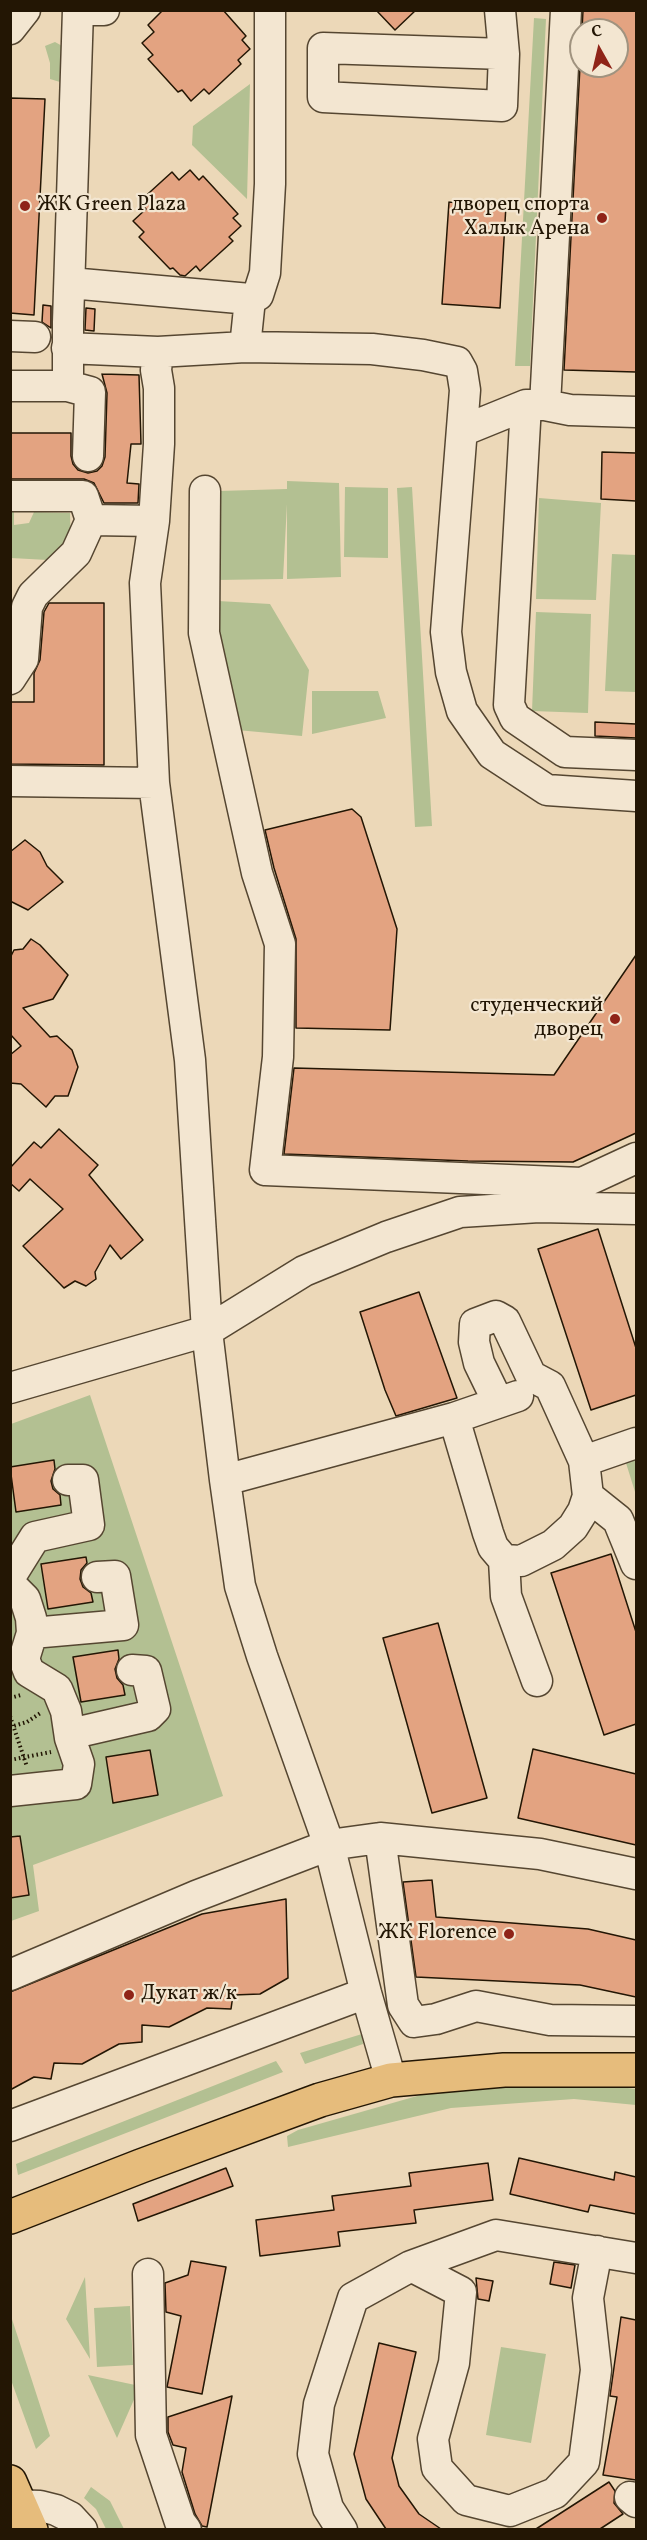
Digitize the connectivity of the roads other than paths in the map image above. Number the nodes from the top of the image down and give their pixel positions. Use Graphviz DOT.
graph roads {
  1 [pos="14,10"];
  2 [pos="25,10"];
  3 [pos="78,10"];
  4 [pos="91,10"];
  5 [pos="104,10"];
  6 [pos="270,10"];
  7 [pos="500,10"];
  8 [pos="566,10"];
  9 [pos="10,15"];
  10 [pos="10,29"];
  11 [pos="504,54"];
  12 [pos="70,284"];
  13 [pos="250,299"];
  14 [pos="245,347"];
  15 [pos="67,348"];
  16 [pos="158,352"];
  17 [pos="10,386"];
  18 [pos="69,386"];
  19 [pos="535,405"];
  20 [pos="636,412"];
  21 [pos="462,431"];
  22 [pos="88,456"];
  23 [pos="205,491"];
  24 [pos="10,496"];
  25 [pos="91,520"];
  26 [pos="154,521"];
  27 [pos="10,679"];
  28 [pos="636,755"];
  29 [pos="10,782"];
  30 [pos="154,783"];
  31 [pos="636,796"];
  32 [pos="636,1158"];
  33 [pos="636,1209"];
  34 [pos="207,1331"];
  35 [pos="12,1379"];
  36 [pos="550,1386"];
  37 [pos="498,1402"];
  38 [pos="454,1418"];
  39 [pos="636,1443"];
  40 [pos="584,1461"];
  41 [pos="68,1480"];
  42 [pos="225,1480"];
  43 [pos="588,1496"];
  44 [pos="504,1560"];
  45 [pos="636,1564"];
  46 [pos="10,1577"];
  47 [pos="97,1577"];
  48 [pos="10,1584"];
  49 [pos="32,1633"];
  50 [pos="132,1670"];
  51 [pos="537,1681"];
  52 [pos="71,1740"];
  53 [pos="20,1790"];
  54 [pos="380,1838"];
  55 [pos="329,1845"];
  56 [pos="636,1874"];
  57 [pos="10,1975"];
  58 [pos="366,1993"];
  59 [pos="636,2021"];
  60 [pos="636,2070"];
  61 [pos="391,2080"];
  62 [pos="10,2126"];
  63 [pos="10,2217"];
  64 [pos="597,2251"];
  65 [pos="636,2258"];
  66 [pos="411,2266"];
  67 [pos="148,2274"];
  68 [pos="18,2505"];
  69 [pos="82,2529"];
  70 [pos="186,2529"];
  71 [pos="342,2529"];
  1 -- 9 [label="street"];
  2 -- 10 [label="street"];
  3 -- 12 [label="street"];
  4 -- 5 [label="street"];
  6 -- 13 [label="street"];
  7 -- 11 [label="street"];
  8 -- 19 [label="street"];
  11 -- 11 [label="street"];
  12 -- 13 [label="street"];
  12 -- 15 [label="street"];
  13 -- 14 [label="street"];
  14 -- 16 [label="street"];
  14 -- 21 [label="street"];
  15 -- 16 [label="street"];
  15 -- 18 [label="street"];
  16 -- 26 [label="street"];
  17 -- 18 [label="street"];
  18 -- 22 [label="street"];
  19 -- 20 [label="street"];
  19 -- 21 [label="street"];
  19 -- 28 [label="street"];
  21 -- 31 [label="street"];
  23 -- 32 [label="street"];
  24 -- 25 [label="street"];
  25 -- 26 [label="street"];
  25 -- 27 [label="street"];
  26 -- 30 [label="street"];
  29 -- 30 [label="street"];
  30 -- 34 [label="street"];
  33 -- 34 [label="street"];
  34 -- 35 [label="street"];
  34 -- 42 [label="street"];
  36 -- 37 [label="street"];
  36 -- 37 [label="street"];
  36 -- 40 [label="street"];
  37 -- 38 [label="street"];
  38 -- 42 [label="street"];
  38 -- 44 [label="street"];
  39 -- 40 [label="street"];
  40 -- 43 [label="street"];
  41 -- 46 [label="street"];
  42 -- 55 [label="street"];
  43 -- 44 [label="street"];
  43 -- 45 [label="street"];
  44 -- 51 [label="street"];
  47 -- 49 [label="street"];
  48 -- 49 [label="street"];
  49 -- 52 [label="street"];
  50 -- 52 [label="street"];
  52 -- 53 [label="street"];
  54 -- 55 [label="street"];
  54 -- 56 [label="street"];
  54 -- 59 [label="street"];
  55 -- 57 [label="street"];
  55 -- 58 [label="street"];
  58 -- 61 [label="street"];
  58 -- 62 [label="street"];
  60 -- 61 [label="main road"];
  61 -- 63 [label="main road"];
  64 -- 65 [label="street"];
  64 -- 66 [label="street"];
  64 -- 66 [label="street"];
  66 -- 71 [label="street"];
  67 -- 70 [label="street"];
  68 -- 69 [label="street"];
}
